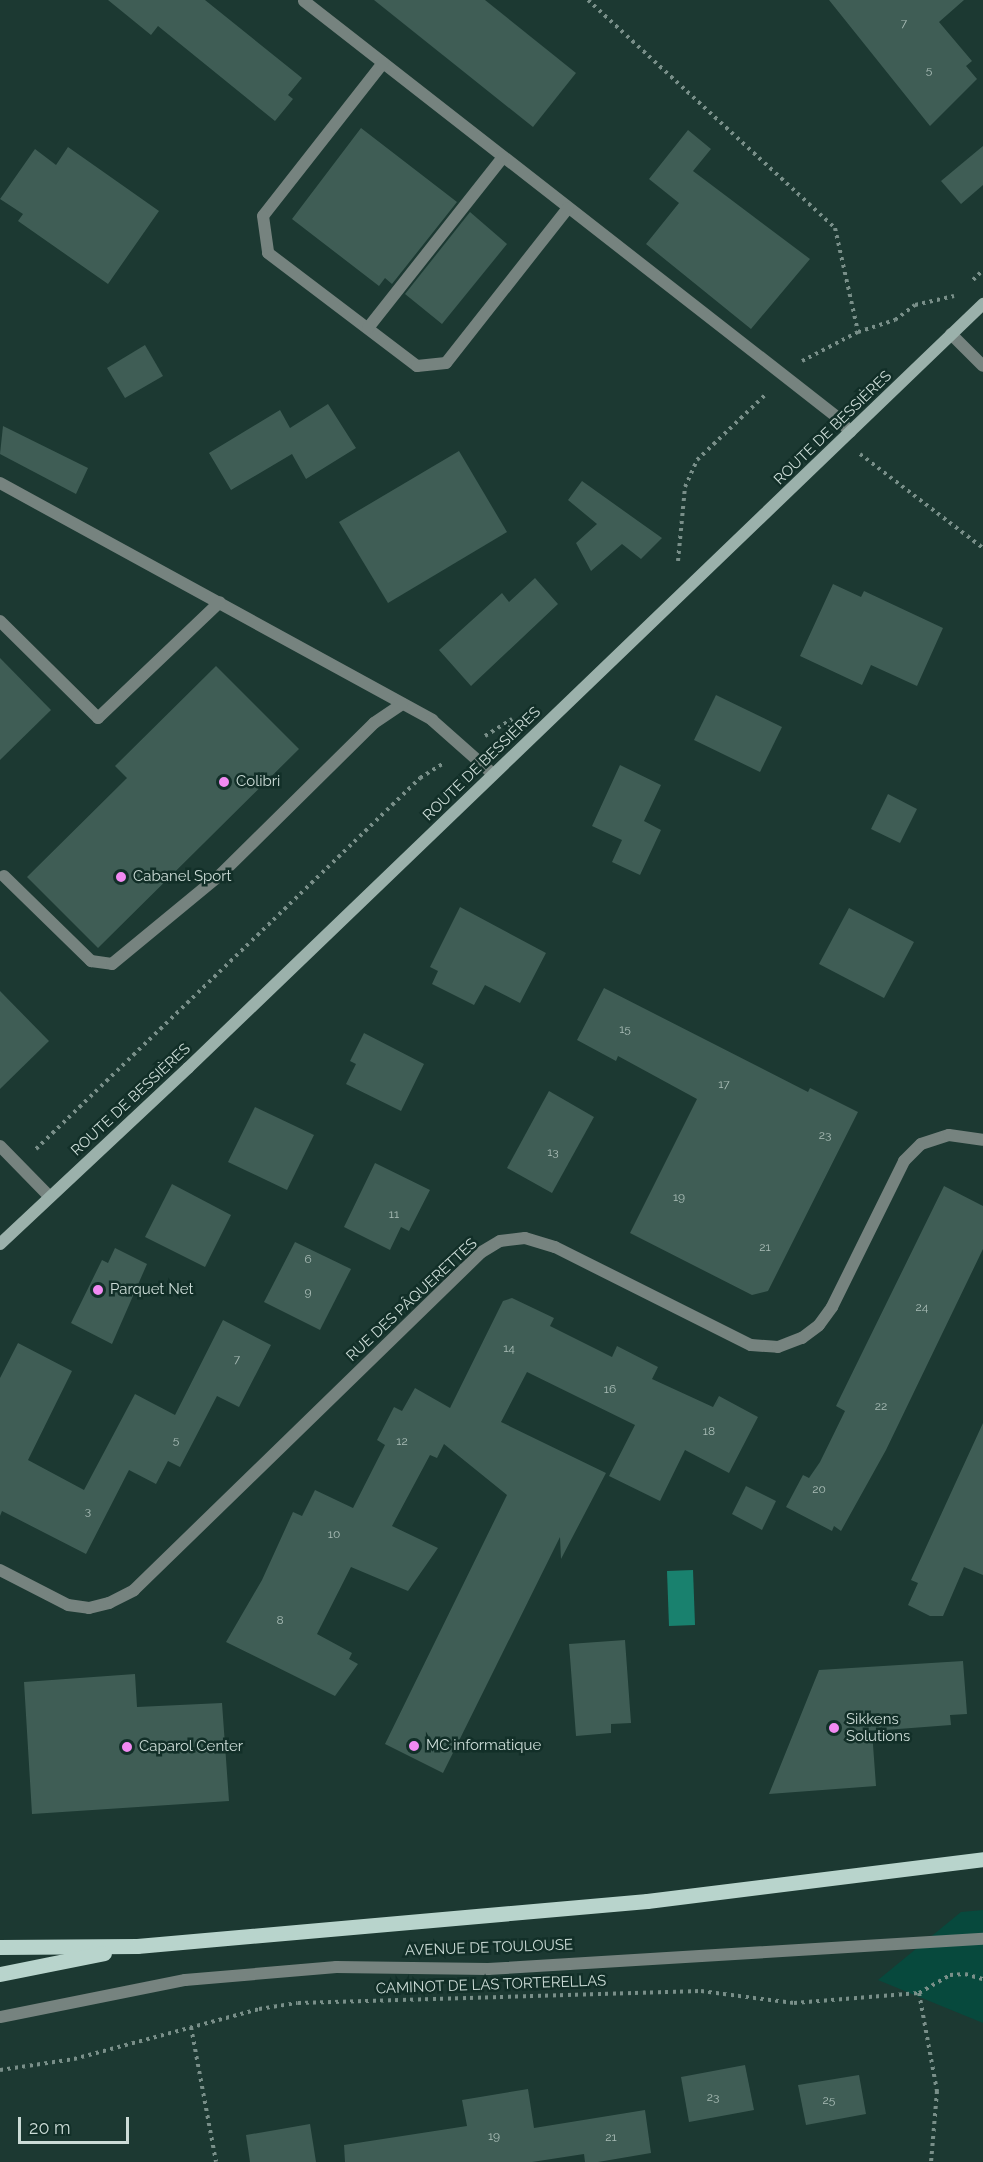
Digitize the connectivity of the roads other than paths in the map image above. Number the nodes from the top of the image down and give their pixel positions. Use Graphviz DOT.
graph roads {
  1 [pos="304,1"];
  2 [pos="383,63"];
  3 [pos="502,157"];
  4 [pos="568,208"];
  5 [pos="983,304"];
  6 [pos="368,328"];
  7 [pos="951,334"];
  8 [pos="983,366"];
  9 [pos="847,435"];
  10 [pos="0,483"];
  11 [pos="220,602"];
  12 [pos="0,621"];
  13 [pos="402,704"];
  14 [pos="493,774"];
  15 [pos="4,876"];
  16 [pos="983,1140"];
  17 [pos="0,1146"];
  18 [pos="49,1196"];
  19 [pos="0,1244"];
  20 [pos="0,1570"];
  21 [pos="983,1859"];
  22 [pos="983,1939"];
  23 [pos="137,1946"];
  24 [pos="0,1947"];
  25 [pos="0,1974"];
  26 [pos="0,2017"];
  1 -- 2 [label="street"];
  2 -- 3 [label="street"];
  2 -- 6 [label="street"];
  3 -- 4 [label="street"];
  3 -- 6 [label="street"];
  4 -- 6 [label="street"];
  4 -- 9 [label="street"];
  5 -- 7 [label="main road, ROUTE DE BESSIÈRES"];
  7 -- 8 [label="street"];
  7 -- 9 [label="main road, ROUTE DE BESSIÈRES"];
  9 -- 14 [label="main road, ROUTE DE BESSIÈRES"];
  10 -- 11 [label="street"];
  11 -- 12 [label="street"];
  11 -- 13 [label="street"];
  13 -- 14 [label="street"];
  13 -- 15 [label="street"];
  14 -- 18 [label="main road, ROUTE DE BESSIÈRES"];
  16 -- 20 [label="street, RUE DES PÂQUERETTES"];
  17 -- 18 [label="street"];
  18 -- 19 [label="main road, ROUTE DE BESSIÈRES"];
  21 -- 23 [label="main road, AVENUE DE TOULOUSE"];
  22 -- 26 [label="street, AVENUE DE TOULOUSE"];
  23 -- 24 [label="main road, AVENUE DE TOULOUSE"];
  23 -- 25 [label="main road, AVENUE DE TOULOUSE"];
}
